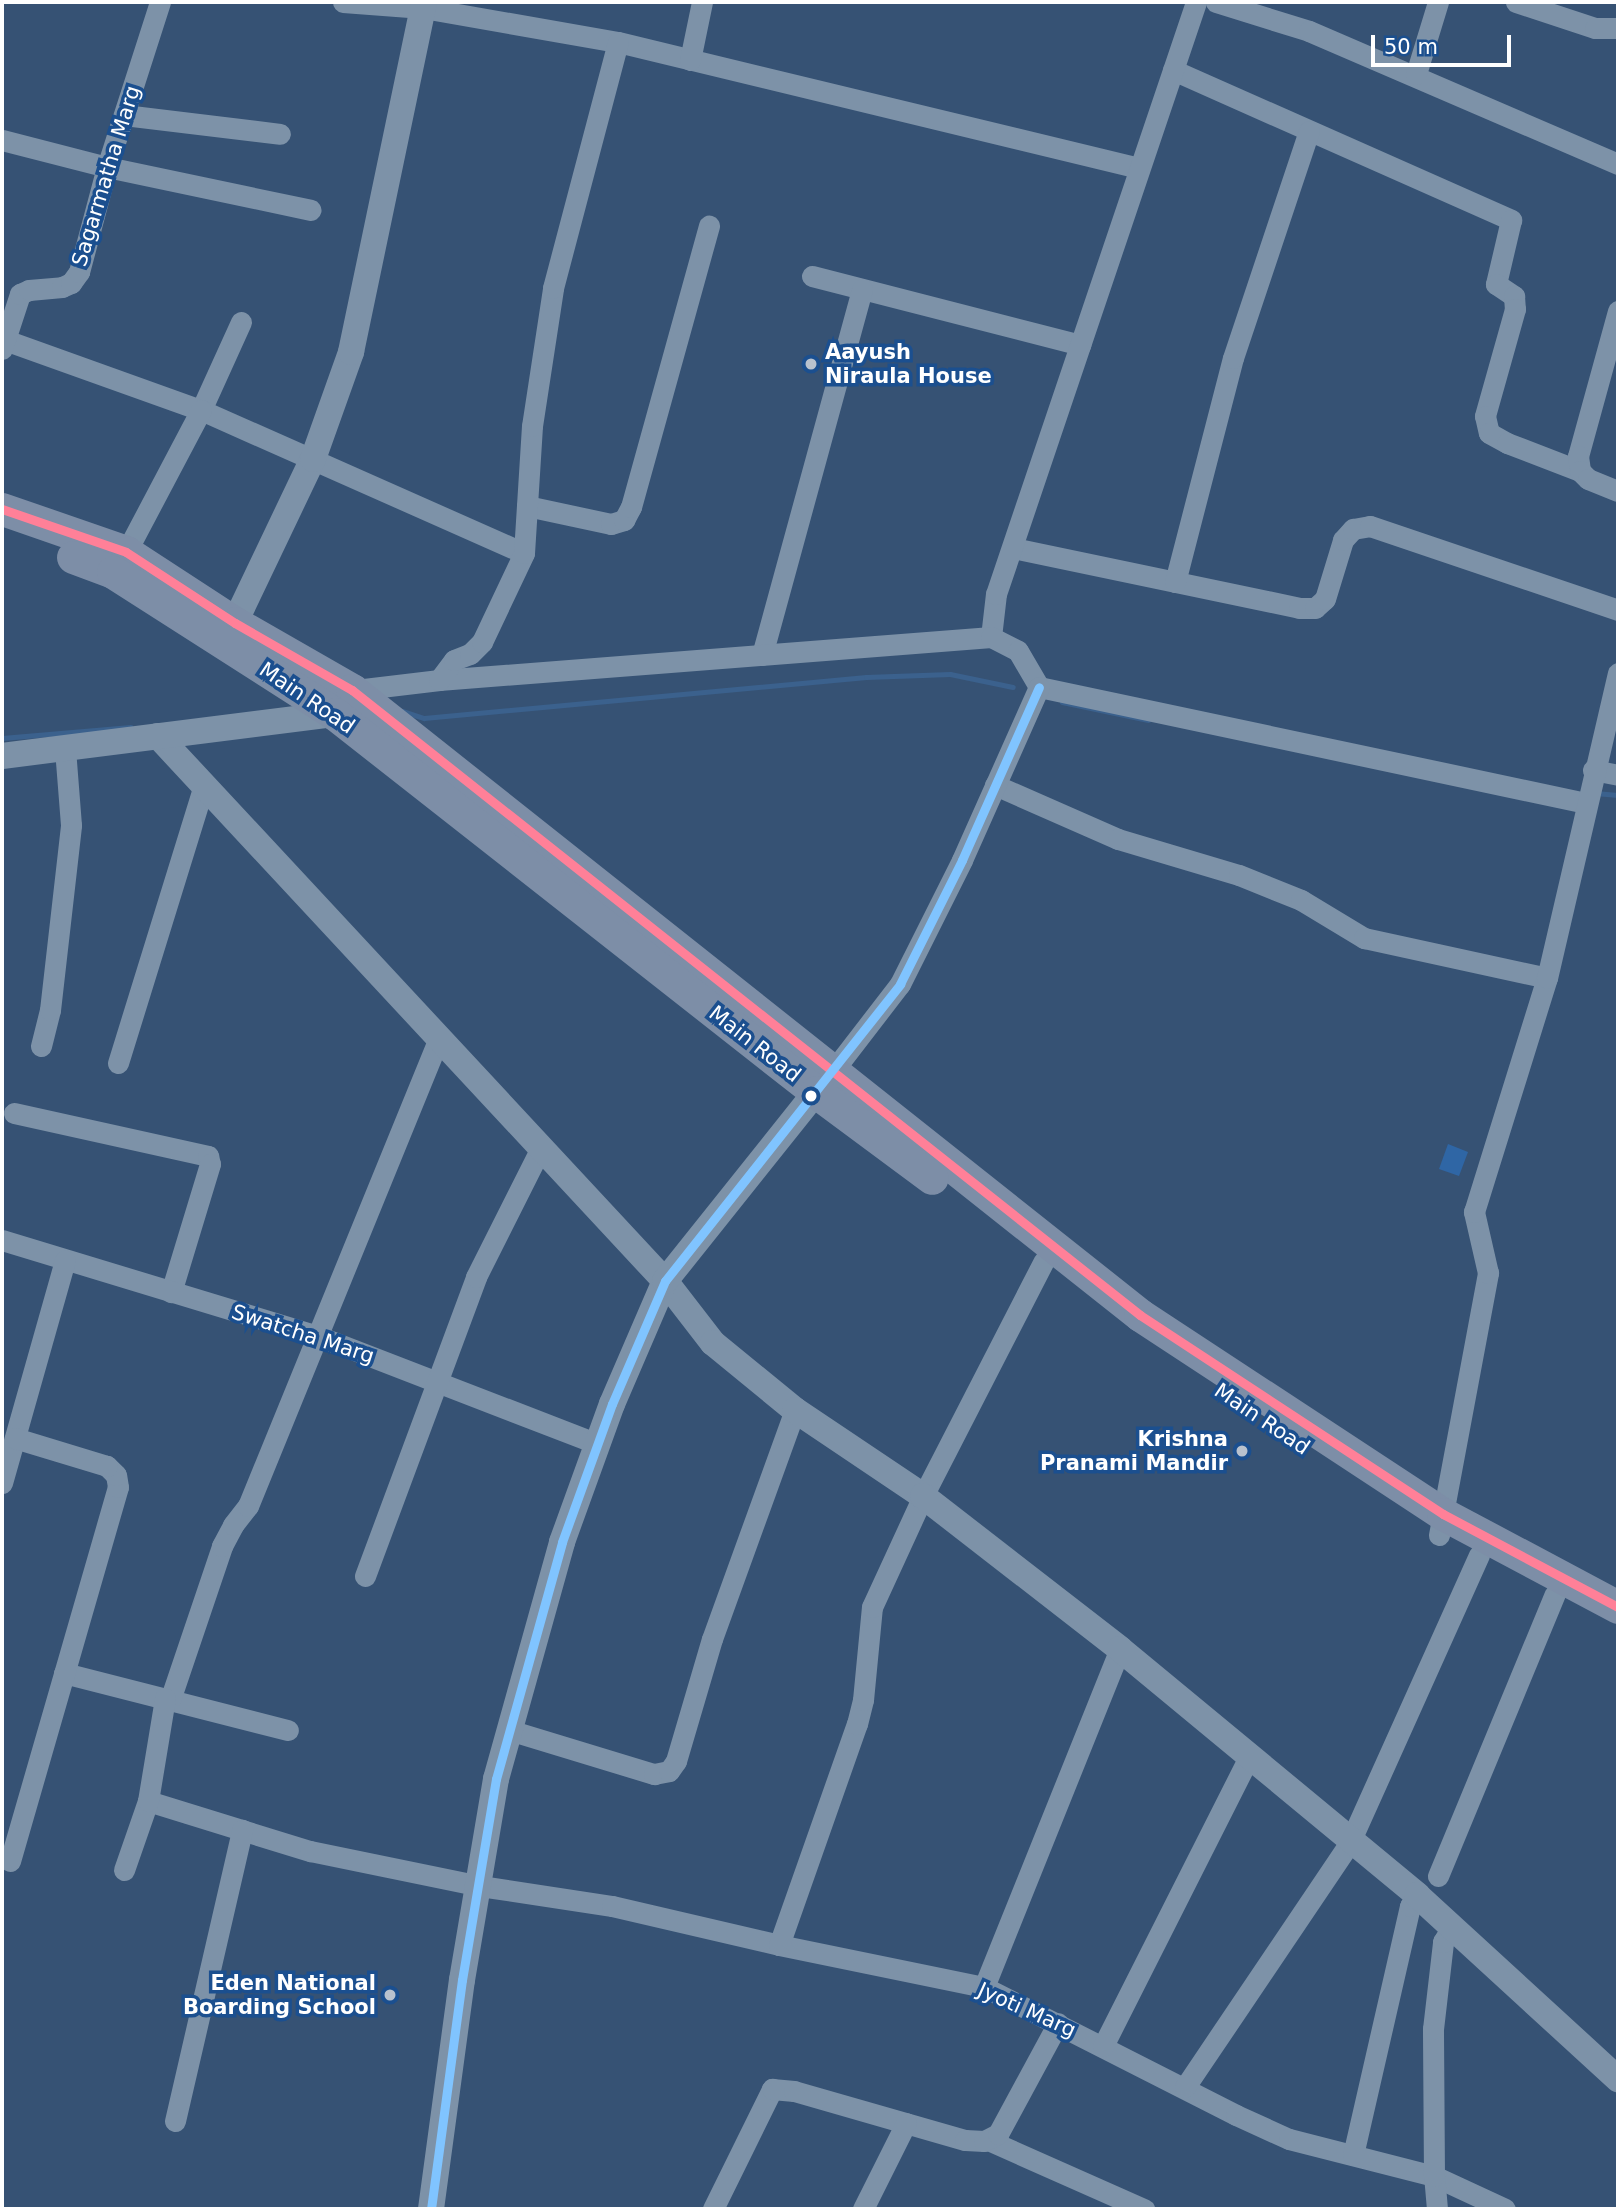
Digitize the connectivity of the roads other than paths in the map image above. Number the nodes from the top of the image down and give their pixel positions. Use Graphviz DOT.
graph roads {
  1 [pos="160,2"];
  2 [pos="343,2"];
  3 [pos="702,2"];
  4 [pos="1196,2"];
  5 [pos="1216,2"];
  6 [pos="1438,2"];
  7 [pos="1516,2"];
  8 [pos="424,5"];
  9 [pos="1618,28"];
  10 [pos="618,42"];
  11 [pos="690,60"];
  12 [pos="1173,70"];
  13 [pos="1416,74"];
  14 [pos="124,115"];
  15 [pos="1309,131"];
  16 [pos="280,134"];
  17 [pos="2,140"];
  18 [pos="1618,164"];
  19 [pos="107,167"];
  20 [pos="1139,168"];
  21 [pos="311,210"];
  22 [pos="709,226"];
  23 [pos="812,276"];
  24 [pos="2,287"];
  25 [pos="862,289"];
  26 [pos="29,290"];
  27 [pos="1618,311"];
  28 [pos="241,322"];
  29 [pos="3,344"];
  30 [pos="1080,345"];
  31 [pos="201,410"];
  32 [pos="313,459"];
  33 [pos="1580,471"];
  34 [pos="1618,491"];
  35 [pos="527,506"];
  36 [pos="2,509"];
  37 [pos="2,529"];
  38 [pos="1013,548"];
  39 [pos="126,552"];
  40 [pos="524,554"];
  41 [pos="1175,582"];
  42 [pos="1618,610"];
  43 [pos="230,633"];
  44 [pos="991,637"];
  45 [pos="762,654"];
  46 [pos="1618,673"];
  47 [pos="439,680"];
  48 [pos="1039,687"];
  49 [pos="343,702"];
  50 [pos="158,736"];
  51 [pos="65,748"];
  52 [pos="2,757"];
  53 [pos="1593,770"];
  54 [pos="1618,775"];
  55 [pos="995,785"];
  56 [pos="204,786"];
  57 [pos="1586,803"];
  58 [pos="1547,978"];
  59 [pos="439,1038"];
  60 [pos="41,1045"];
  61 [pos="118,1063"];
  62 [pos="824,1082"];
  63 [pos="14,1113"];
  64 [pos="541,1148"];
  65 [pos="2,1240"];
  66 [pos="65,1261"];
  67 [pos="1044,1261"];
  68 [pos="665,1281"];
  69 [pos="171,1292"];
  70 [pos="318,1336"];
  71 [pos="435,1381"];
  72 [pos="795,1410"];
  73 [pos="15,1438"];
  74 [pos="598,1444"];
  75 [pos="2,1483"];
  76 [pos="923,1496"];
  77 [pos="1441,1524"];
  78 [pos="1479,1555"];
  79 [pos="365,1576"];
  80 [pos="1555,1594"];
  81 [pos="1618,1607"];
  82 [pos="1618,1626"];
  83 [pos="1120,1649"];
  84 [pos="64,1673"];
  85 [pos="167,1699"];
  86 [pos="288,1730"];
  87 [pos="509,1730"];
  88 [pos="1249,1756"];
  89 [pos="148,1801"];
  90 [pos="242,1830"];
  91 [pos="1350,1842"];
  92 [pos="10,1861"];
  93 [pos="124,1870"];
  94 [pos="1438,1875"];
  95 [pos="480,1886"];
  96 [pos="1417,1895"];
  97 [pos="1452,1927"];
  98 [pos="779,1945"];
  99 [pos="984,1987"];
  100 [pos="1058,2023"];
  101 [pos="1102,2046"];
  102 [pos="1618,2080"];
  103 [pos="1185,2087"];
  104 [pos="175,2121"];
  105 [pos="906,2123"];
  106 [pos="988,2140"];
  107 [pos="1353,2155"];
  108 [pos="1433,2176"];
  109 [pos="431,2209"];
  110 [pos="713,2209"];
  111 [pos="863,2209"];
  112 [pos="1144,2209"];
  113 [pos="1437,2209"];
  114 [pos="1505,2209"];
  1 -- 14 [label="street, Sagarmatha Marg"];
  2 -- 8 [label="street"];
  3 -- 11 [label="street"];
  4 -- 12 [label="street"];
  5 -- 13 [label="street"];
  6 -- 13 [label="street"];
  7 -- 9 [label="street"];
  8 -- 10 [label="street"];
  8 -- 32 [label="street"];
  10 -- 11 [label="street"];
  10 -- 35 [label="street"];
  11 -- 20 [label="street"];
  12 -- 15 [label="street"];
  12 -- 20 [label="street"];
  13 -- 18 [label="street"];
  14 -- 16 [label="street"];
  14 -- 19 [label="street, Sagarmatha Marg"];
  15 -- 33 [label="street"];
  15 -- 41 [label="street"];
  17 -- 19 [label="street"];
  19 -- 21 [label="street"];
  19 -- 26 [label="street, Sagarmatha Marg"];
  20 -- 30 [label="street"];
  22 -- 35 [label="street"];
  23 -- 25 [label="street"];
  24 -- 26 [label="street, Sagarmatha Marg"];
  25 -- 30 [label="street"];
  25 -- 45 [label="street"];
  26 -- 29 [label="street"];
  27 -- 33 [label="street"];
  28 -- 31 [label="street"];
  29 -- 31 [label="street"];
  30 -- 38 [label="street"];
  31 -- 32 [label="street"];
  31 -- 39 [label="street"];
  32 -- 40 [label="street"];
  32 -- 43 [label="street"];
  33 -- 34 [label="street"];
  35 -- 40 [label="street"];
  36 -- 39 [label="main road, Main Road"];
  37 -- 43 [label="main road, Main Road"];
  38 -- 41 [label="street"];
  38 -- 44 [label="street"];
  39 -- 43 [label="main road, Main Road"];
  40 -- 47 [label="street"];
  41 -- 42 [label="street"];
  43 -- 49 [label="main road, Main Road"];
  43 -- 49 [label="main road, Main Road"];
  44 -- 45 [label="street"];
  44 -- 48 [label="street"];
  45 -- 47 [label="street"];
  46 -- 53 [label="street"];
  47 -- 49 [label="street"];
  48 -- 55 [label="street"];
  48 -- 57 [label="street"];
  49 -- 50 [label="street"];
  49 -- 62 [label="main road, Main Road"];
  50 -- 51 [label="street"];
  50 -- 56 [label="street"];
  51 -- 52 [label="street"];
  51 -- 60 [label="street"];
  53 -- 54 [label="street"];
  53 -- 57 [label="street"];
  55 -- 58 [label="street"];
  55 -- 62 [label="street"];
  56 -- 59 [label="street"];
  56 -- 61 [label="street"];
  57 -- 58 [label="street"];
  58 -- 77 [label="street"];
  59 -- 64 [label="street"];
  59 -- 70 [label="street"];
  62 -- 67 [label="main road, Main Road"];
  62 -- 68 [label="street"];
  62 -- 77 [label="main road, Main Road"];
  63 -- 69 [label="street"];
  64 -- 68 [label="street"];
  64 -- 71 [label="street"];
  65 -- 66 [label="street, Swatcha Marg"];
  66 -- 69 [label="street, Swatcha Marg"];
  66 -- 73 [label="street"];
  67 -- 76 [label="street"];
  67 -- 77 [label="main road, Main Road"];
  68 -- 72 [label="street"];
  68 -- 74 [label="street"];
  69 -- 70 [label="street, Swatcha Marg"];
  70 -- 71 [label="street, Swatcha Marg"];
  70 -- 85 [label="street"];
  71 -- 74 [label="street, Swatcha Marg"];
  71 -- 79 [label="street"];
  72 -- 76 [label="street"];
  72 -- 87 [label="street"];
  73 -- 75 [label="street"];
  73 -- 84 [label="street"];
  74 -- 87 [label="street"];
  76 -- 83 [label="street"];
  76 -- 98 [label="street"];
  77 -- 78 [label="main road, Main Road"];
  77 -- 81 [label="main road, Main Road"];
  78 -- 80 [label="main road, Main Road"];
  78 -- 91 [label="street"];
  80 -- 82 [label="main road, Main Road"];
  80 -- 94 [label="street"];
  83 -- 88 [label="street"];
  83 -- 99 [label="street"];
  84 -- 85 [label="street"];
  84 -- 92 [label="street"];
  85 -- 86 [label="street"];
  85 -- 89 [label="street"];
  87 -- 95 [label="street"];
  88 -- 91 [label="street"];
  88 -- 101 [label="street"];
  89 -- 90 [label="street, Jyoti Marg"];
  89 -- 93 [label="street"];
  90 -- 95 [label="street, Jyoti Marg"];
  90 -- 104 [label="street"];
  91 -- 96 [label="street"];
  91 -- 103 [label="street"];
  95 -- 98 [label="street, Jyoti Marg"];
  95 -- 109 [label="street"];
  96 -- 97 [label="street"];
  96 -- 107 [label="street"];
  97 -- 102 [label="street"];
  97 -- 108 [label="street"];
  98 -- 99 [label="street, Jyoti Marg"];
  99 -- 100 [label="street, Jyoti Marg"];
  100 -- 101 [label="street, Jyoti Marg"];
  100 -- 106 [label="street"];
  101 -- 103 [label="street, Jyoti Marg"];
  103 -- 107 [label="street, Jyoti Marg"];
  105 -- 106 [label="street"];
  105 -- 110 [label="street"];
  105 -- 111 [label="street"];
  106 -- 112 [label="street"];
  107 -- 108 [label="street, Jyoti Marg"];
  108 -- 113 [label="street"];
  108 -- 114 [label="street, Jyoti Marg"];
}
